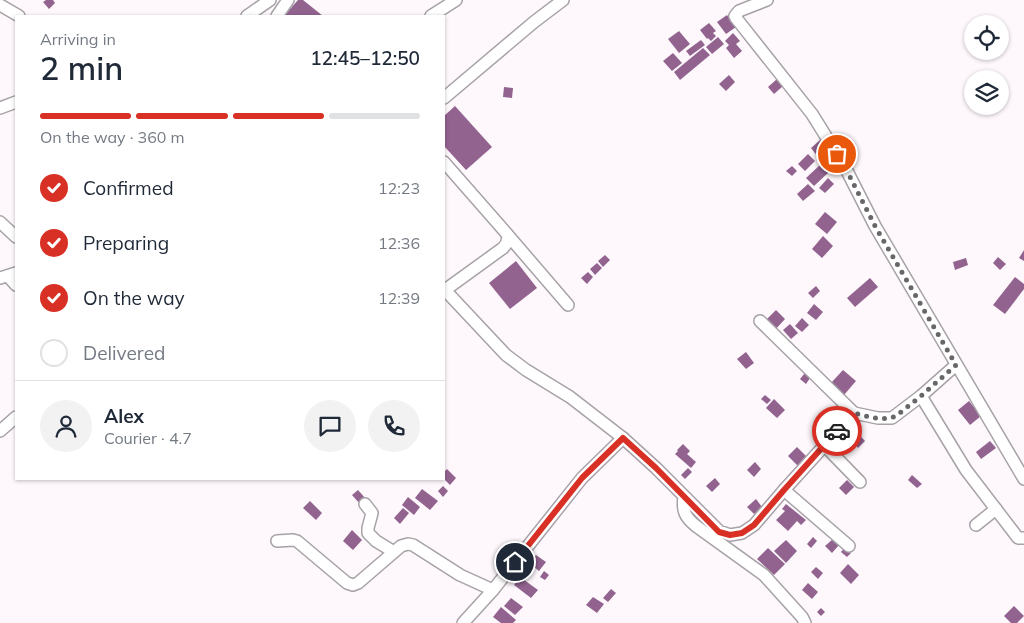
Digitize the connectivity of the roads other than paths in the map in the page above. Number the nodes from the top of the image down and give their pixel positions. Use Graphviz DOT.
graph roads {
  1 [pos="270,0"];
  2 [pos="288,0"];
  3 [pos="456,0"];
  4 [pos="563,0"];
  5 [pos="767,0"];
  6 [pos="0,5"];
  7 [pos="16,15"];
  8 [pos="248,15"];
  9 [pos="278,15"];
  10 [pos="433,15"];
  11 [pos="445,97"];
  12 [pos="15,102"];
  13 [pos="0,108"];
  14 [pos="445,163"];
  15 [pos="0,222"];
  16 [pos="507,234"];
  17 [pos="15,236"];
  18 [pos="445,289"];
  19 [pos="445,291"];
  20 [pos="568,306"];
  21 [pos="760,321"];
  22 [pos="956,365"];
  23 [pos="921,396"];
  24 [pos="854,413"];
  25 [pos="15,418"];
  26 [pos="0,431"];
  27 [pos="623,438"];
  28 [pos="824,445"];
  29 [pos="1024,480"];
  30 [pos="860,482"];
  31 [pos="784,490"];
  32 [pos="684,497"];
  33 [pos="365,504"];
  34 [pos="996,509"];
  35 [pos="976,525"];
  36 [pos="1024,538"];
  37 [pos="277,542"];
  38 [pos="849,546"];
  39 [pos="394,552"];
  40 [pos="492,590"];
  41 [pos="463,623"];
  42 [pos="805,623"];
  1 -- 8 [label="street"];
  2 -- 9 [label="street"];
  3 -- 10 [label="street"];
  4 -- 11 [label="street"];
  5 -- 22 [label="street"];
  6 -- 7 [label="street"];
  12 -- 13 [label="street"];
  14 -- 16 [label="street"];
  15 -- 17 [label="street"];
  16 -- 18 [label="street"];
  16 -- 20 [label="street"];
  19 -- 27 [label="street"];
  21 -- 24 [label="street"];
  22 -- 23 [label="street"];
  22 -- 29 [label="street"];
  23 -- 24 [label="street"];
  23 -- 34 [label="street"];
  24 -- 28 [label="street"];
  25 -- 26 [label="street"];
  27 -- 32 [label="street"];
  27 -- 40 [label="street"];
  28 -- 30 [label="street"];
  28 -- 31 [label="street"];
  31 -- 32 [label="street"];
  31 -- 38 [label="street"];
  32 -- 42 [label="street"];
  33 -- 39 [label="street"];
  34 -- 35 [label="street"];
  34 -- 36 [label="street"];
  37 -- 39 [label="street"];
  39 -- 40 [label="street"];
  40 -- 41 [label="street"];
}
